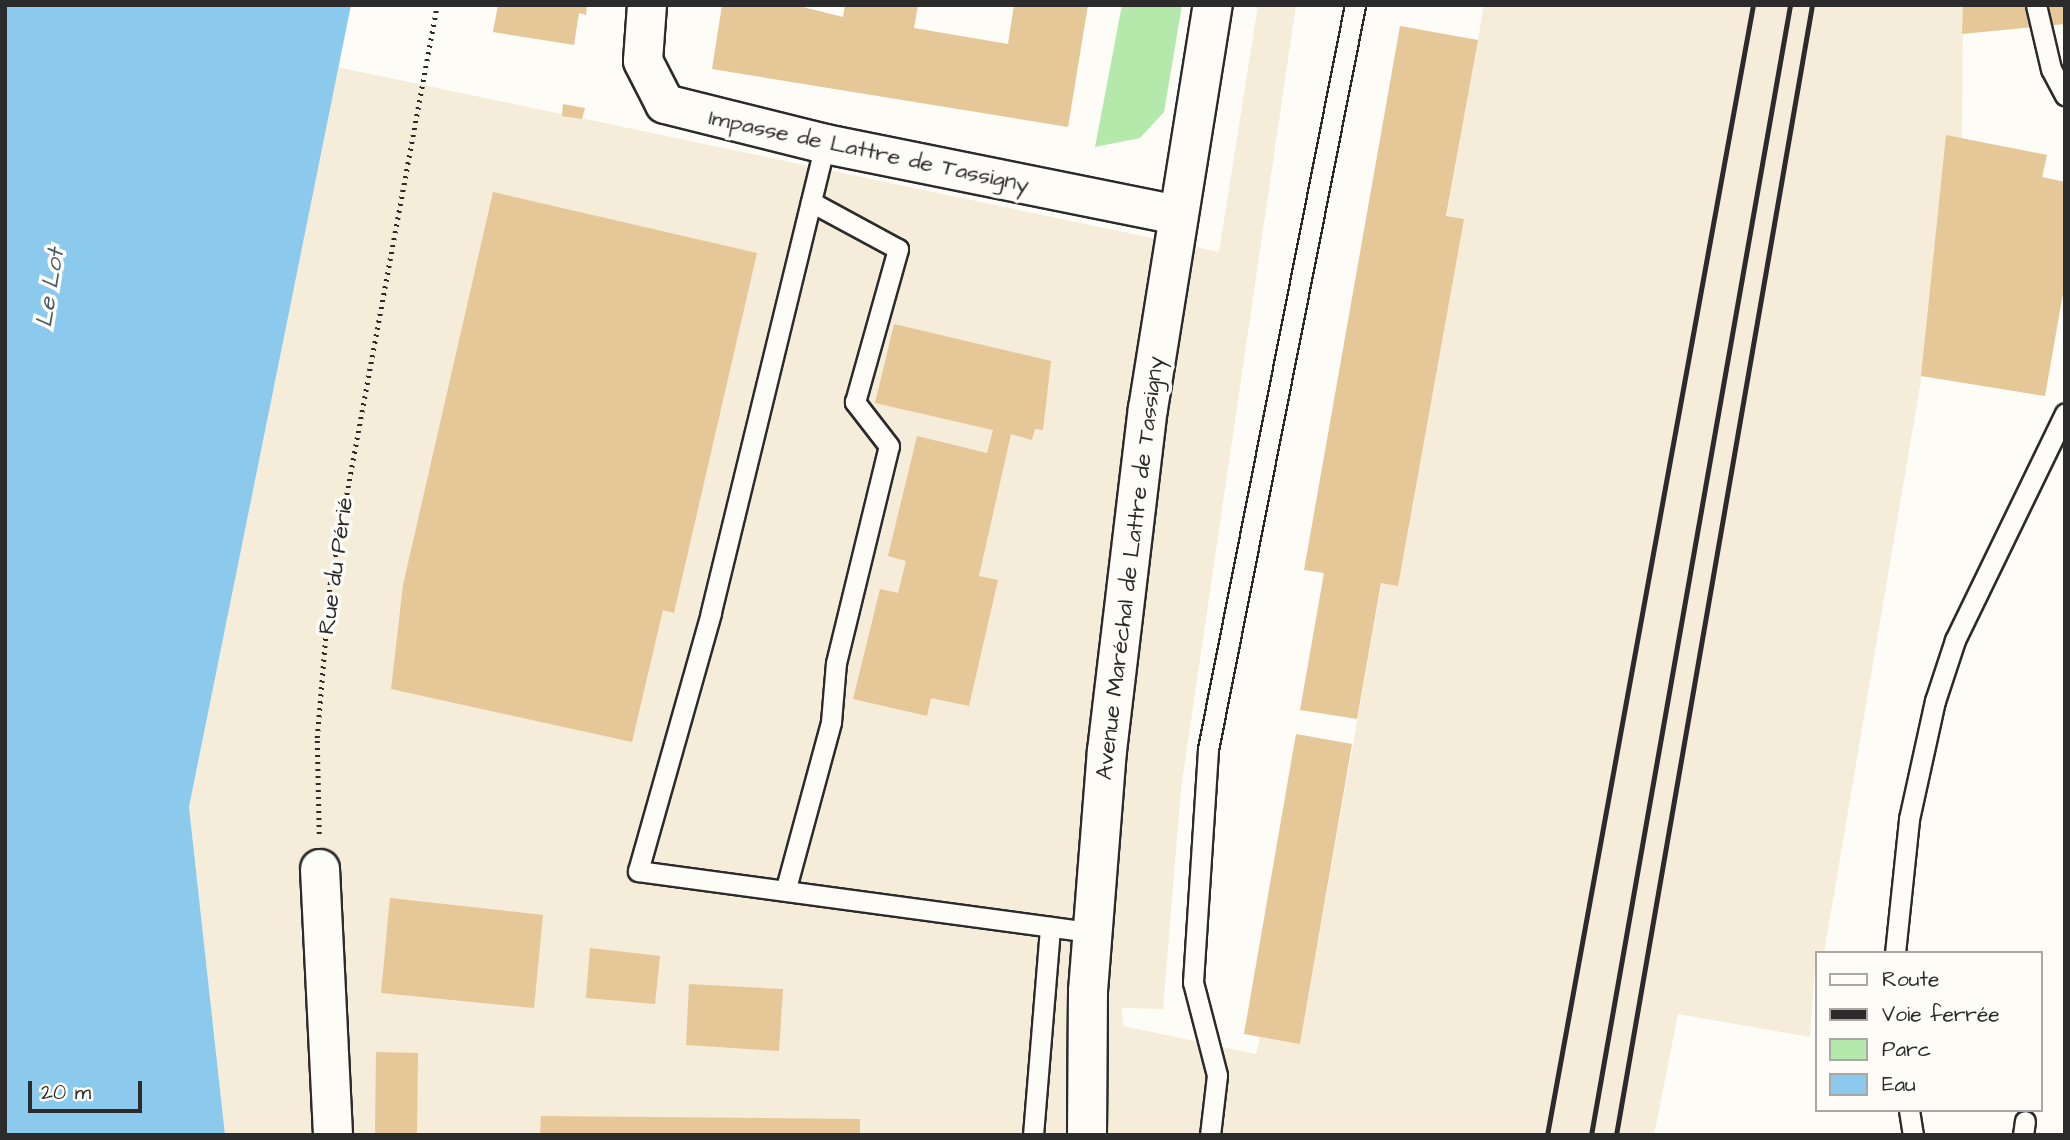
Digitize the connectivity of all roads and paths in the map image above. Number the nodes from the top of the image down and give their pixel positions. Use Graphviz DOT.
graph roads {
  1 [pos="437,5"];
  2 [pos="647,5"];
  3 [pos="1213,5"];
  4 [pos="1355,5"];
  5 [pos="2036,5"];
  6 [pos="2065,94"];
  7 [pos="825,144"];
  8 [pos="811,202"];
  9 [pos="1178,215"];
  10 [pos="2065,413"];
  11 [pos="320,869"];
  12 [pos="786,888"];
  13 [pos="1050,927"];
  14 [pos="1092,932"];
  15 [pos="1895,951"];
  16 [pos="1909,1112"];
  17 [pos="333,1135"];
  18 [pos="1033,1135"];
  19 [pos="1087,1135"];
  20 [pos="1210,1135"];
  21 [pos="1913,1135"];
  1 -- 11 [label="path, Rue du Périé"];
  2 -- 7 [label="street, Impasse de Lattre de Tassigny"];
  3 -- 9 [label="street, Avenue Maréchal de Lattre de Tassigny"];
  4 -- 20 [label="lane"];
  5 -- 6 [label="lane"];
  7 -- 8 [label="lane"];
  7 -- 9 [label="street, Impasse de Lattre de Tassigny"];
  8 -- 12 [label="lane"];
  8 -- 12 [label="lane"];
  9 -- 14 [label="street, Avenue Maréchal de Lattre de Tassigny"];
  10 -- 15 [label="lane"];
  11 -- 17 [label="street"];
  12 -- 13 [label="lane"];
  13 -- 14 [label="lane"];
  13 -- 18 [label="lane"];
  14 -- 19 [label="street, Avenue Maréchal de Lattre de Tassigny"];
  16 -- 21 [label="lane"];
}
